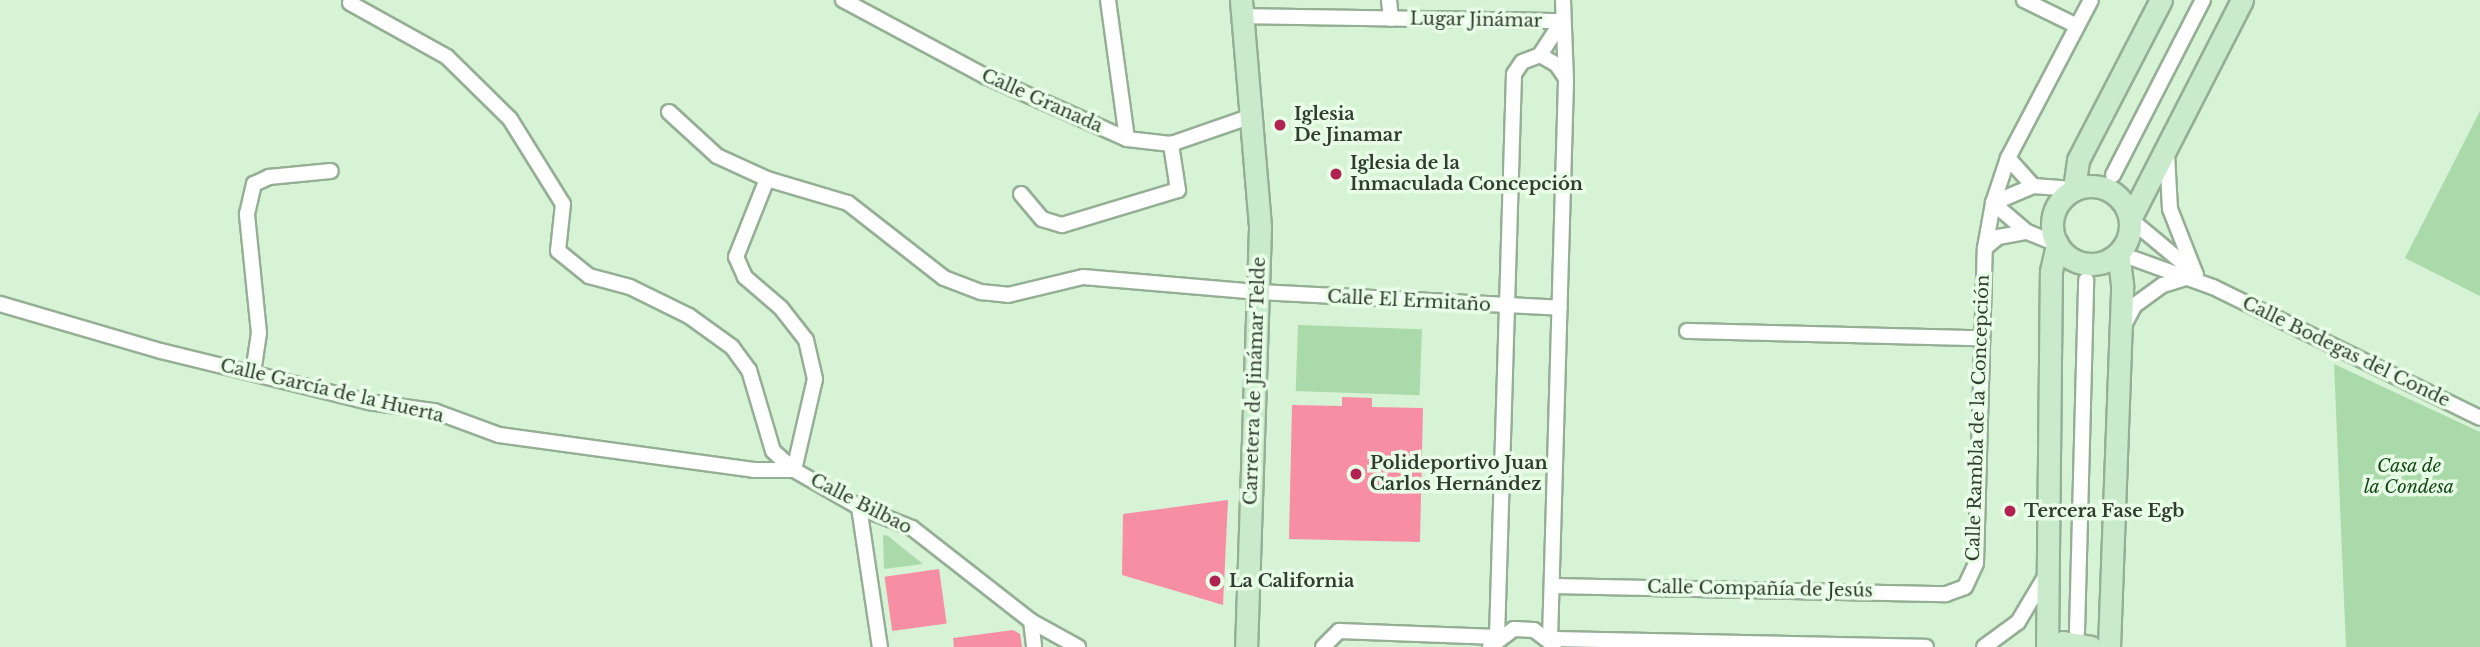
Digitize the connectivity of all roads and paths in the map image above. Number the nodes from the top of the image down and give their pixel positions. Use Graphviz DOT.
graph roads {
  1 [pos="843,0"];
  2 [pos="1108,0"];
  3 [pos="1389,0"];
  4 [pos="1563,0"];
  5 [pos="2024,0"];
  6 [pos="2091,0"];
  7 [pos="2161,0"];
  8 [pos="2203,0"];
  9 [pos="2242,0"];
  10 [pos="350,3"];
  11 [pos="1241,8"];
  12 [pos="1391,19"];
  13 [pos="1562,21"];
  14 [pos="2077,26"];
  15 [pos="1540,55"];
  16 [pos="1566,81"];
  17 [pos="669,112"];
  18 [pos="1252,116"];
  19 [pos="1126,139"];
  20 [pos="2168,142"];
  21 [pos="1171,144"];
  22 [pos="2008,158"];
  23 [pos="331,171"];
  24 [pos="2113,175"];
  25 [pos="767,179"];
  26 [pos="2033,186"];
  27 [pos="2074,189"];
  28 [pos="1021,194"];
  29 [pos="1993,203"];
  30 [pos="2130,219"];
  31 [pos="2026,232"];
  32 [pos="2057,244"];
  33 [pos="1984,247"];
  34 [pos="2118,253"];
  35 [pos="2193,276"];
  36 [pos="2086,281"];
  37 [pos="1259,292"];
  38 [pos="0,304"];
  39 [pos="1507,306"];
  40 [pos="1560,308"];
  41 [pos="1687,331"];
  42 [pos="2120,333"];
  43 [pos="1982,338"];
  44 [pos="253,373"];
  45 [pos="2480,418"];
  46 [pos="794,470"];
  47 [pos="859,507"];
  48 [pos="2045,577"];
  49 [pos="1553,586"];
  50 [pos="1965,587"];
  51 [pos="1031,621"];
  52 [pos="2084,640"];
  53 [pos="1494,642"];
  54 [pos="1553,643"];
  55 [pos="880,647"];
  56 [pos="1034,647"];
  57 [pos="1078,647"];
  58 [pos="1246,647"];
  59 [pos="1323,647"];
  60 [pos="1926,647"];
  61 [pos="1984,647"];
  62 [pos="2047,647"];
  63 [pos="2053,647"];
  64 [pos="2109,647"];
  1 -- 19 [label="street, Calle Granada"];
  2 -- 19 [label="street"];
  3 -- 12 [label="street, Lugar Jinámar"];
  4 -- 13 [label="street"];
  5 -- 14 [label="street"];
  6 -- 14 [label="street, Calle Rambla de la Concepción"];
  7 -- 27 [label="street"];
  8 -- 24 [label="street"];
  9 -- 20 [label="street"];
  10 -- 46 [label="street, Calle Bilbao"];
  11 -- 12 [label="street, Lugar Jinámar"];
  11 -- 18 [label="street, Carretera de Jinámar Telde"];
  12 -- 13 [label="street, Lugar Jinámar"];
  13 -- 15 [label="street"];
  13 -- 16 [label="street"];
  14 -- 22 [label="street, Calle Rambla de la Concepción"];
  15 -- 16 [label="street"];
  15 -- 39 [label="street"];
  16 -- 40 [label="street"];
  17 -- 25 [label="street, Calle El Ermitaño"];
  18 -- 21 [label="street, Calle Granada"];
  18 -- 37 [label="street, Carretera de Jinámar Telde"];
  19 -- 21 [label="street, Calle Granada"];
  20 -- 30 [label="street"];
  20 -- 35 [label="street"];
  21 -- 28 [label="street"];
  22 -- 26 [label="street"];
  22 -- 29 [label="street, Calle Rambla de la Concepción"];
  23 -- 44 [label="street"];
  25 -- 37 [label="street, Calle El Ermitaño"];
  25 -- 46 [label="street"];
  26 -- 27 [label="street"];
  26 -- 29 [label="street"];
  27 -- 30 [label="street"];
  27 -- 32 [label="street"];
  29 -- 31 [label="street"];
  29 -- 33 [label="street, Calle Rambla de la Concepción"];
  30 -- 34 [label="street"];
  30 -- 35 [label="street, Calle Bodegas del Conde"];
  31 -- 32 [label="street"];
  31 -- 33 [label="street"];
  32 -- 34 [label="street"];
  32 -- 48 [label="street"];
  33 -- 43 [label="street, Calle Rambla de la Concepción"];
  34 -- 35 [label="street, Calle Bodegas del Conde"];
  34 -- 42 [label="street"];
  35 -- 42 [label="street"];
  35 -- 45 [label="street, Calle Bodegas del Conde"];
  36 -- 52 [label="street"];
  37 -- 39 [label="street, Calle El Ermitaño"];
  37 -- 58 [label="street, Carretera de Jinámar Telde"];
  38 -- 44 [label="street, Calle García de la Huerta"];
  39 -- 40 [label="street, Calle El Ermitaño"];
  39 -- 53 [label="street"];
  40 -- 49 [label="street"];
  41 -- 43 [label="street"];
  42 -- 64 [label="street"];
  43 -- 50 [label="street, Calle Rambla de la Concepción"];
  44 -- 46 [label="street, Calle García de la Huerta"];
  46 -- 47 [label="street, Calle Bilbao"];
  47 -- 51 [label="street, Calle Bilbao"];
  47 -- 55 [label="street"];
  48 -- 61 [label="street"];
  48 -- 62 [label="street"];
  49 -- 50 [label="street, Calle Compañía de Jesús"];
  49 -- 54 [label="street"];
  51 -- 56 [label="street"];
  51 -- 57 [label="street, Calle Bilbao"];
  52 -- 63 [label="street"];
  53 -- 54 [label="street"];
  53 -- 59 [label="street"];
  54 -- 60 [label="street"];
}
